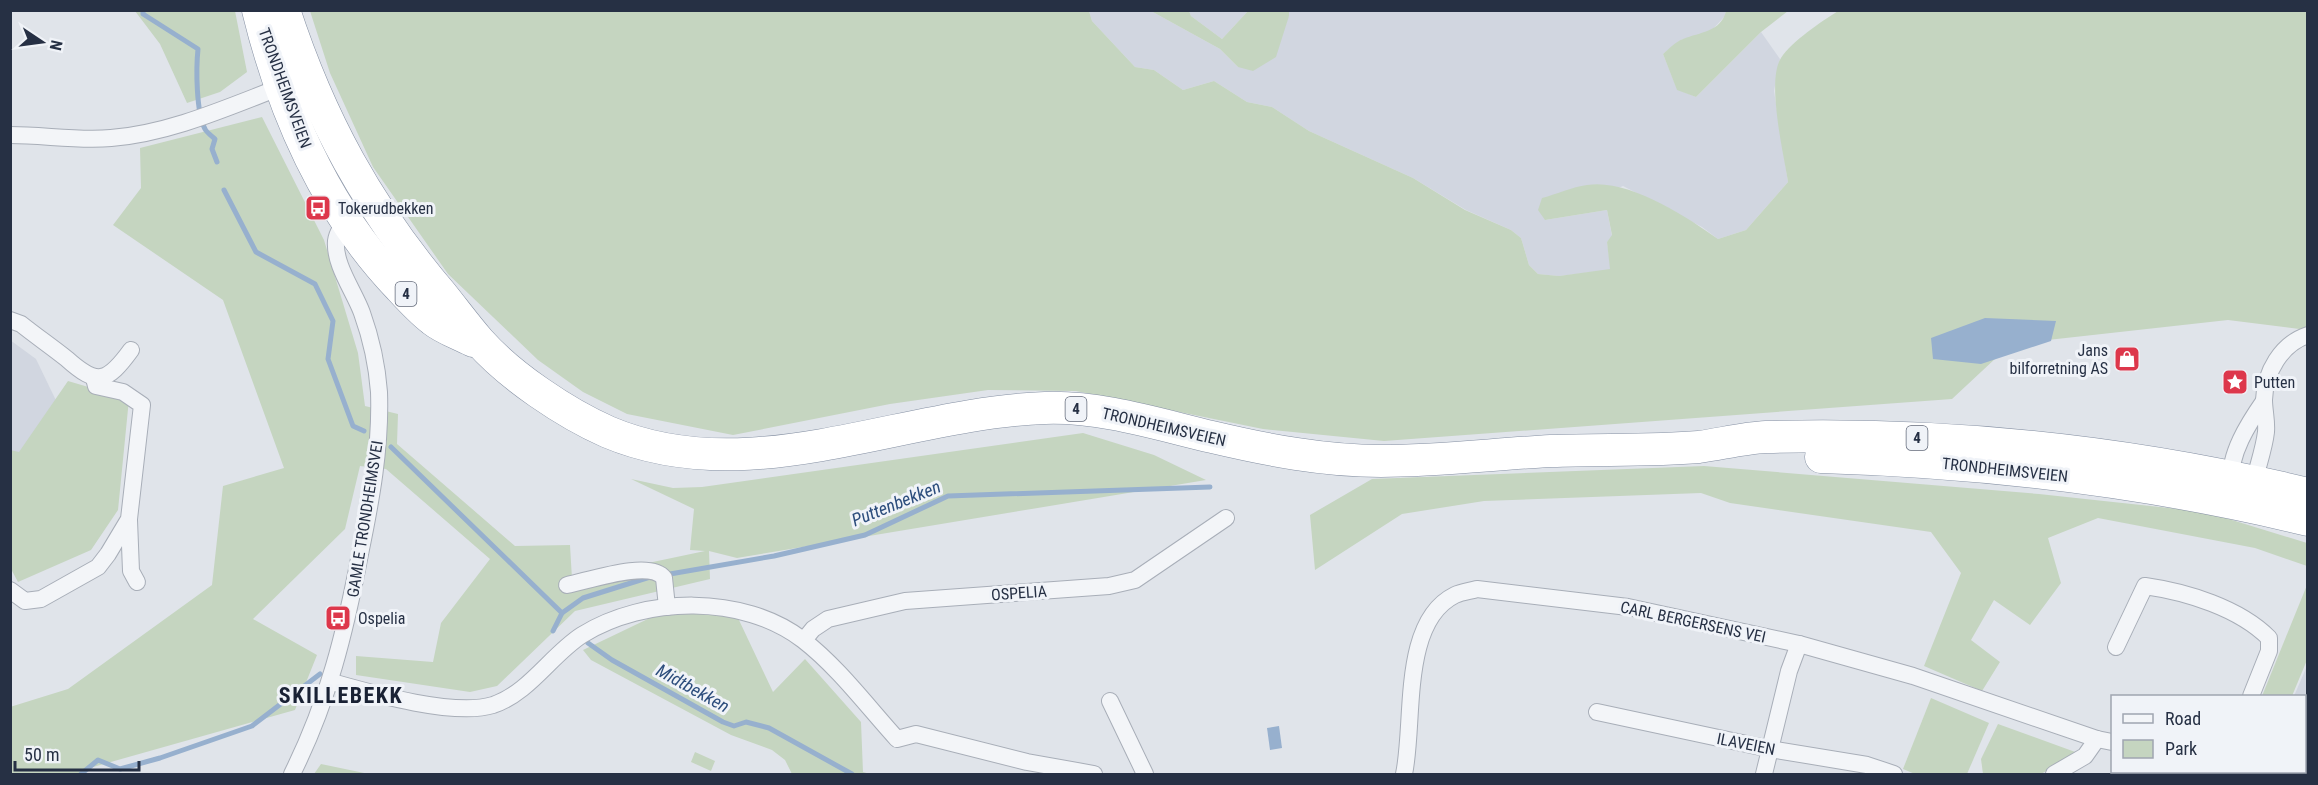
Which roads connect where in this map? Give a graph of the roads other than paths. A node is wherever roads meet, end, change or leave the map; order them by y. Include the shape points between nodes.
1 (258, 10) edge
2 (284, 10) edge
3 (294, 82) junction
4 (10, 135) edge
5 (373, 204) junction
6 (346, 222) junction
7 (10, 320) edge
8 (2307, 335) edge
9 (482, 345) junction
10 (131, 350) dead end
11 (94, 378) junction
12 (2264, 401) junction
13 (2239, 487) junction
14 (2307, 494) edge
15 (1226, 518) dead end
16 (129, 519) junction
17 (2307, 520) edge
18 (137, 582) dead end
19 (567, 585) dead end
20 (10, 590) edge
21 (667, 607) junction
22 (804, 640) junction
23 (1799, 644) junction
24 (2116, 646) dead end
25 (332, 682) junction
26 (2251, 695) edge
27 (1110, 700) dead end
28 (1597, 712) dead end
29 (2105, 740) edge
30 (1770, 749) junction
31 (292, 774) edge
32 (1094, 774) edge
33 (1145, 774) edge
34 (1404, 774) edge
35 (1764, 774) edge
36 (1894, 774) edge
37 (2054, 774) edge

1 - 3 highway, TRONDHEIMSVEIEN / 4
2 - 3 highway, TRONDHEIMSVEIEN / 4
3 - 4 street via 154,131 85,139
3 - 5 highway, TRONDHEIMSVEIEN / 4
3 - 6 highway, TRONDHEIMSVEIEN / 4 via 308,152
5 - 6 street
5 - 9 highway, TRONDHEIMSVEIEN / 4 via 407,253
6 - 9 highway, TRONDHEIMSVEIEN / 4 via 386,274 433,320
6 - 25 street, GAMLE TRONDHEIMSVEI via 338,235 337,255 362,313 374,354 379,425 365,531
7 - 11 street via 21,324 80,373
8 - 12 street via 2293,341 2272,367
9 - 13 highway, TRONDHEIMSVEIEN / 4 via 546,396 591,424 642,444 693,455 762,453 978,415 1045,408 1087,410 1269,449 1359,460 1699,447 1756,455 1882,459 2097,479
10 - 11 street via 112,372
11 - 16 street via 96,386 123,392 142,405
12 - 13 street via 2266,429
12 - 13 street via 2248,424 2235,457
13 - 14 highway, TRONDHEIMSVEIEN / 4
13 - 17 highway, TRONDHEIMSVEIEN / 4
15 - 22 street, OSPELIA via 1135,580 1098,587 905,601 828,619
16 - 18 street via 131,571
16 - 20 street via 98,567 90,572 41,599 25,601
19 - 21 street via 652,570 664,578
21 - 22 street via 704,606 742,612
21 - 25 street via 614,620 583,634 516,692 482,707 440,705
22 - 32 street via 897,739 916,734
23 - 29 street, CARL BERGERSENS VEI via 1913,676
23 - 30 street
23 - 34 street, CARL BERGERSENS VEI via 1628,607 1495,589 1477,589 1454,596 1437,609 1422,629 1415,653
24 - 26 street via 2145,586 2176,591 2242,618 2269,638 2269,651
25 - 31 street, GAMLE TRONDHEIMSVEI
27 - 33 street
28 - 30 street, ILAVEIEN
29 - 37 street
30 - 35 street
30 - 36 street, ILAVEIEN via 1867,765

